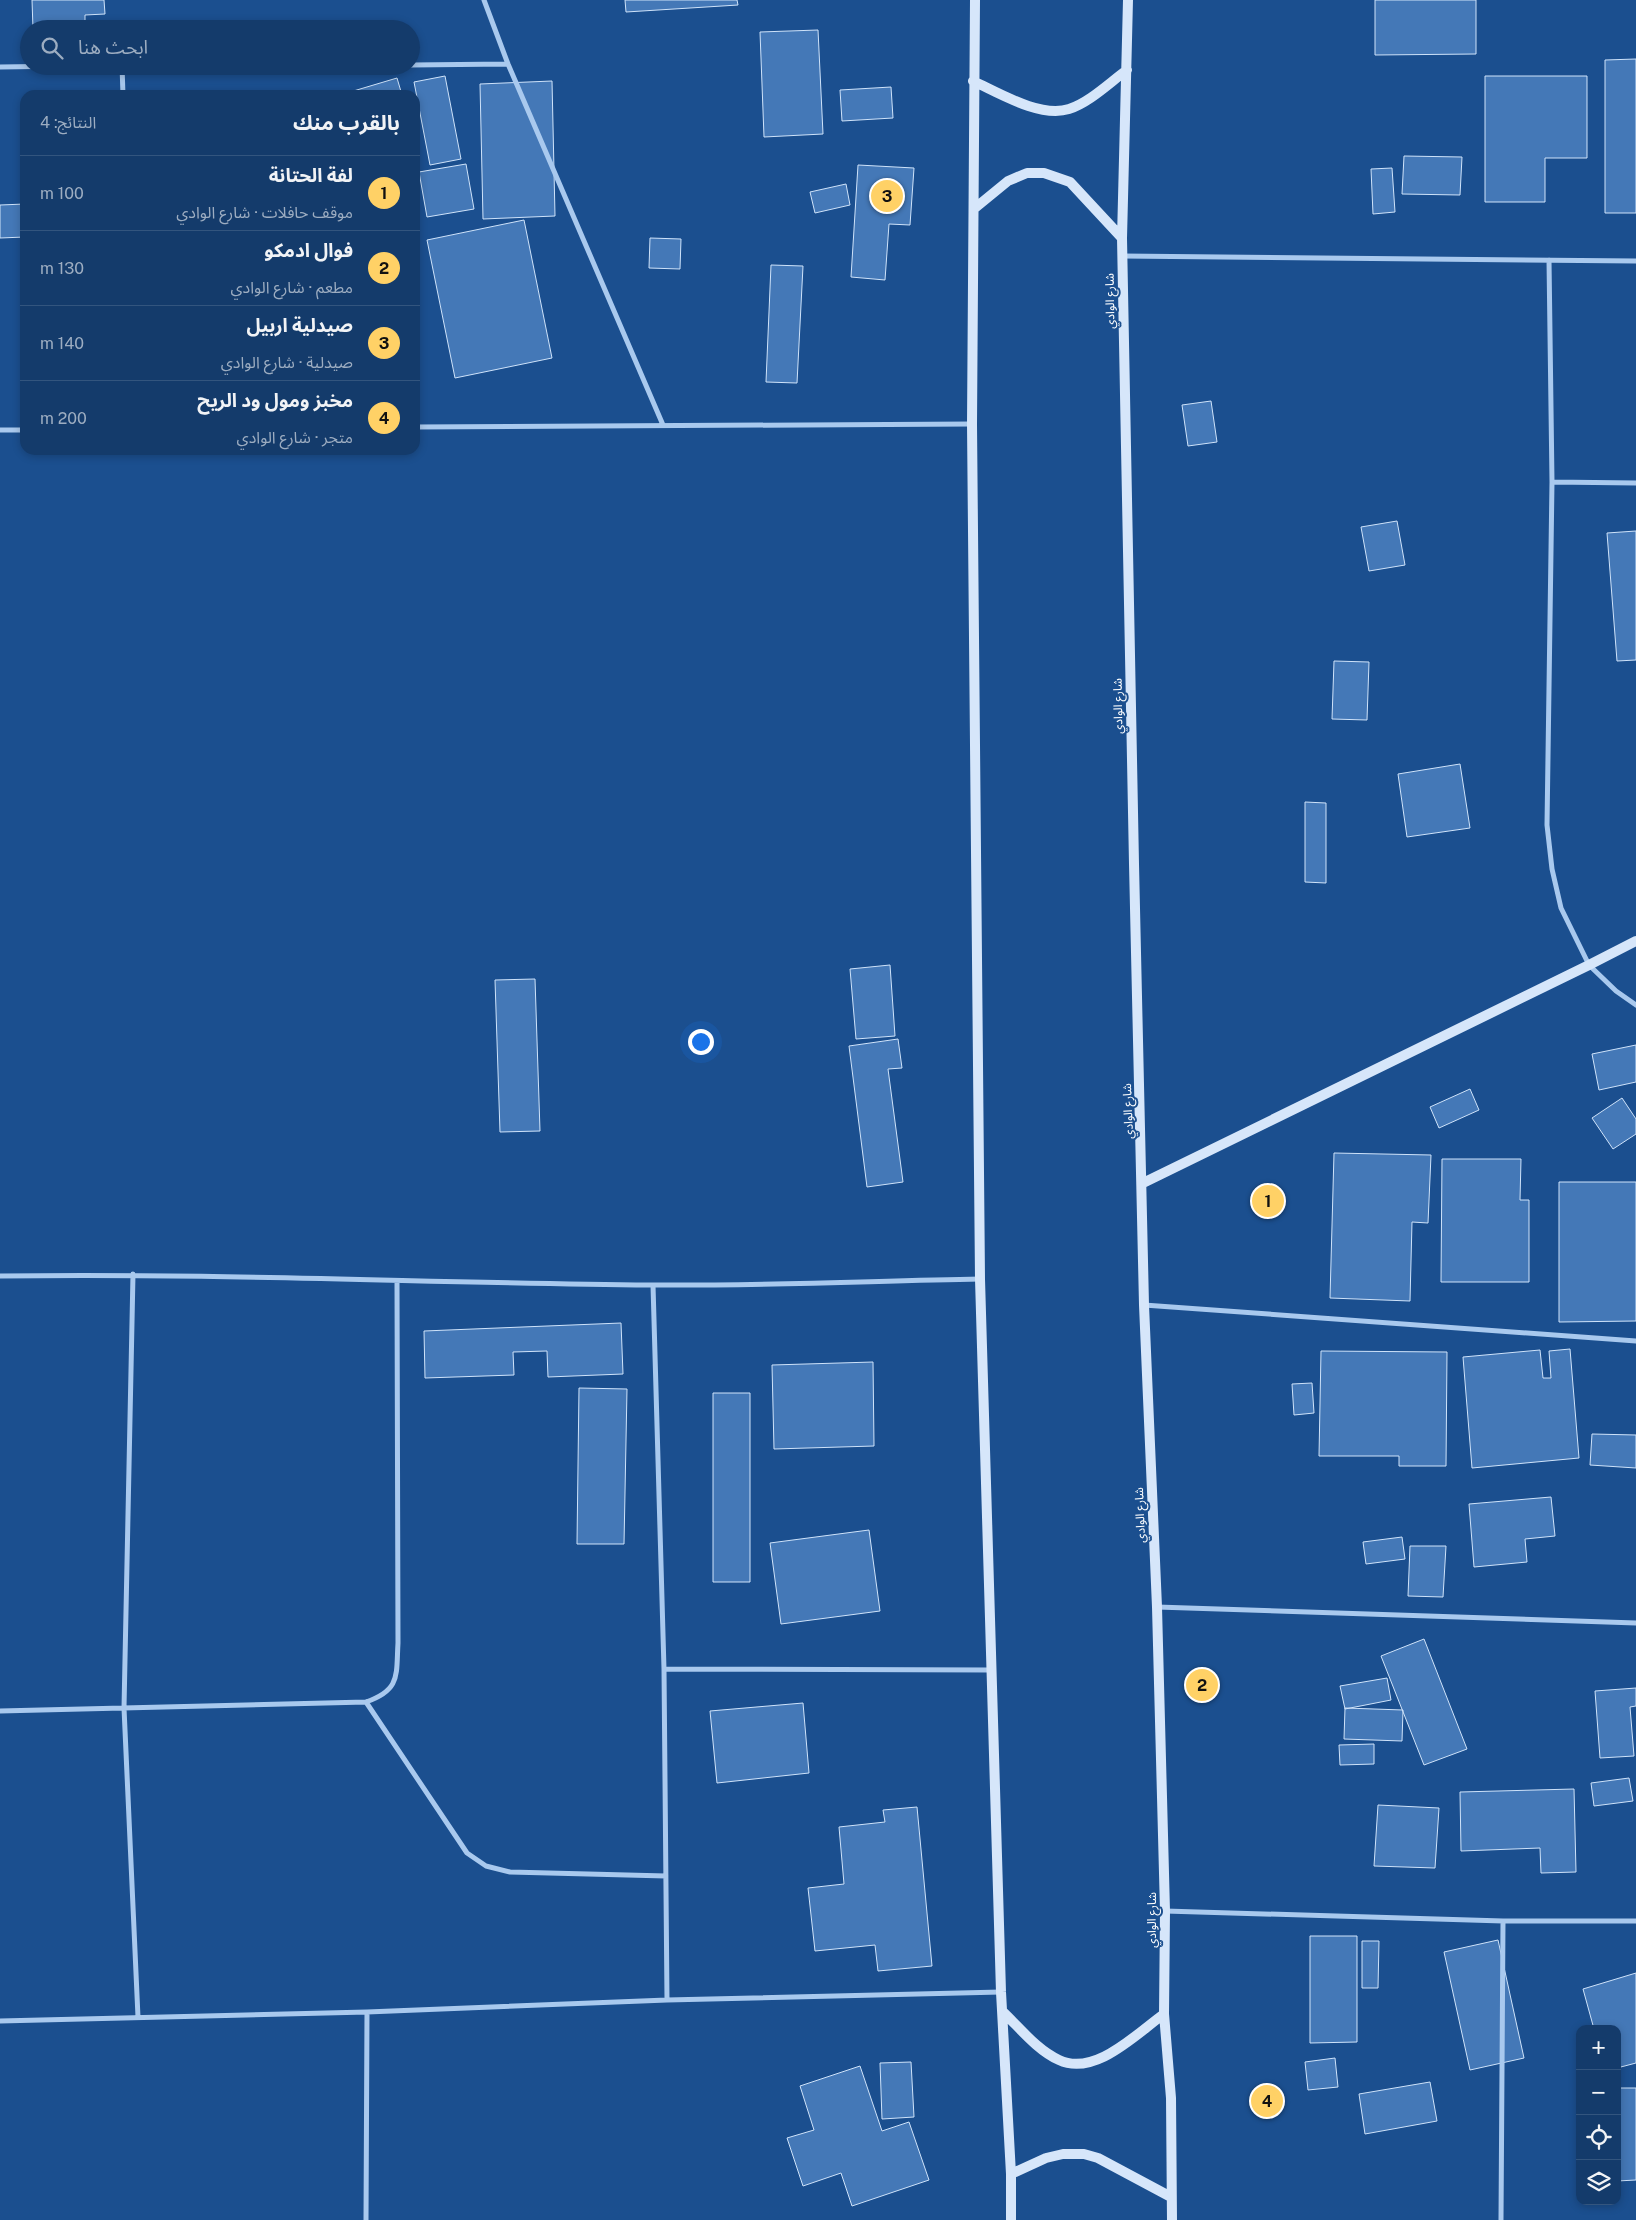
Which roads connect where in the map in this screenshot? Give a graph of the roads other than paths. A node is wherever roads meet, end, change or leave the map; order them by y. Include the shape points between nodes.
1 (484, 0) edge
2 (975, 0) edge
3 (1128, 0) edge
4 (508, 64) junction
5 (420, 65) edge
6 (0, 67) edge
7 (20, 67) edge
8 (1127, 70) junction
9 (122, 75) edge
10 (973, 81) junction
11 (123, 90) edge
12 (975, 208) junction
13 (1122, 238) junction
14 (1122, 256) junction
15 (1548, 260) junction
16 (1636, 261) edge
17 (972, 424) junction
18 (663, 425) junction
19 (420, 427) edge
20 (0, 430) edge
21 (20, 430) edge
22 (1552, 482) junction
23 (1636, 483) edge
24 (1636, 941) edge
25 (1589, 966) junction
26 (1636, 1005) edge
27 (1143, 1183) junction
28 (133, 1274) junction
29 (0, 1276) edge
30 (980, 1279) junction
31 (397, 1282) junction
32 (653, 1286) junction
33 (1144, 1305) junction
34 (1636, 1341) edge
35 (1156, 1607) junction
36 (1636, 1623) edge
37 (664, 1669) junction
38 (993, 1670) junction
39 (366, 1702) junction
40 (124, 1708) junction
41 (0, 1711) edge
42 (666, 1876) junction
43 (1165, 1912) junction
44 (1503, 1921) junction
45 (1636, 1921) edge
46 (1001, 1992) junction
47 (667, 2000) junction
48 (367, 2012) junction
49 (1003, 2012) junction
50 (1164, 2014) junction
51 (138, 2017) junction
52 (0, 2022) edge
53 (1011, 2174) junction
54 (1171, 2197) junction
55 (366, 2220) edge
56 (1011, 2220) edge
57 (1172, 2220) edge
58 (1501, 2220) edge

1 - 4 street
2 - 10 main road
3 - 8 main road, شارع الوادي
4 - 5 street
4 - 18 street
6 - 7 street
8 - 10 main road via 1068,110 1044,110 1020,103
8 - 13 main road, شارع الوادي
9 - 11 street
10 - 12 main road
12 - 13 main road via 1008,181 1027,173 1044,173 1070,182
12 - 17 main road
13 - 14 main road, شارع الوادي
14 - 15 street
14 - 27 main road, شارع الوادي
15 - 16 street
15 - 22 street
17 - 18 street
17 - 30 main road
18 - 19 street
20 - 21 street
22 - 23 street
22 - 25 street via 1548,825 1552,869 1561,908
24 - 25 main road
25 - 26 street
25 - 27 main road
27 - 33 main road, شارع الوادي
28 - 29 street
28 - 31 street
28 - 40 street
30 - 32 street
30 - 38 main road
31 - 32 street
31 - 39 street via 398,1643 395,1683 380,1698
32 - 37 street
33 - 34 street
33 - 35 main road, شارع الوادي
35 - 36 street
35 - 43 main road, شارع الوادي
37 - 38 street
37 - 42 street
38 - 46 main road
39 - 40 street
39 - 42 street via 467,1853 486,1866 510,1872
40 - 41 street
40 - 51 street
42 - 47 street
43 - 44 street
43 - 50 main road, شارع الوادي
44 - 45 street
44 - 58 street
46 - 47 street
46 - 49 main road
47 - 48 street
48 - 51 street
48 - 55 street
49 - 50 main road via 1039,2047 1059,2060 1079,2065 1099,2060
49 - 53 main road
50 - 54 main road, شارع الوادي via 1171,2098
51 - 52 street
53 - 54 main road via 1046,2158 1084,2154
53 - 56 main road
54 - 57 main road, شارع الوادي

